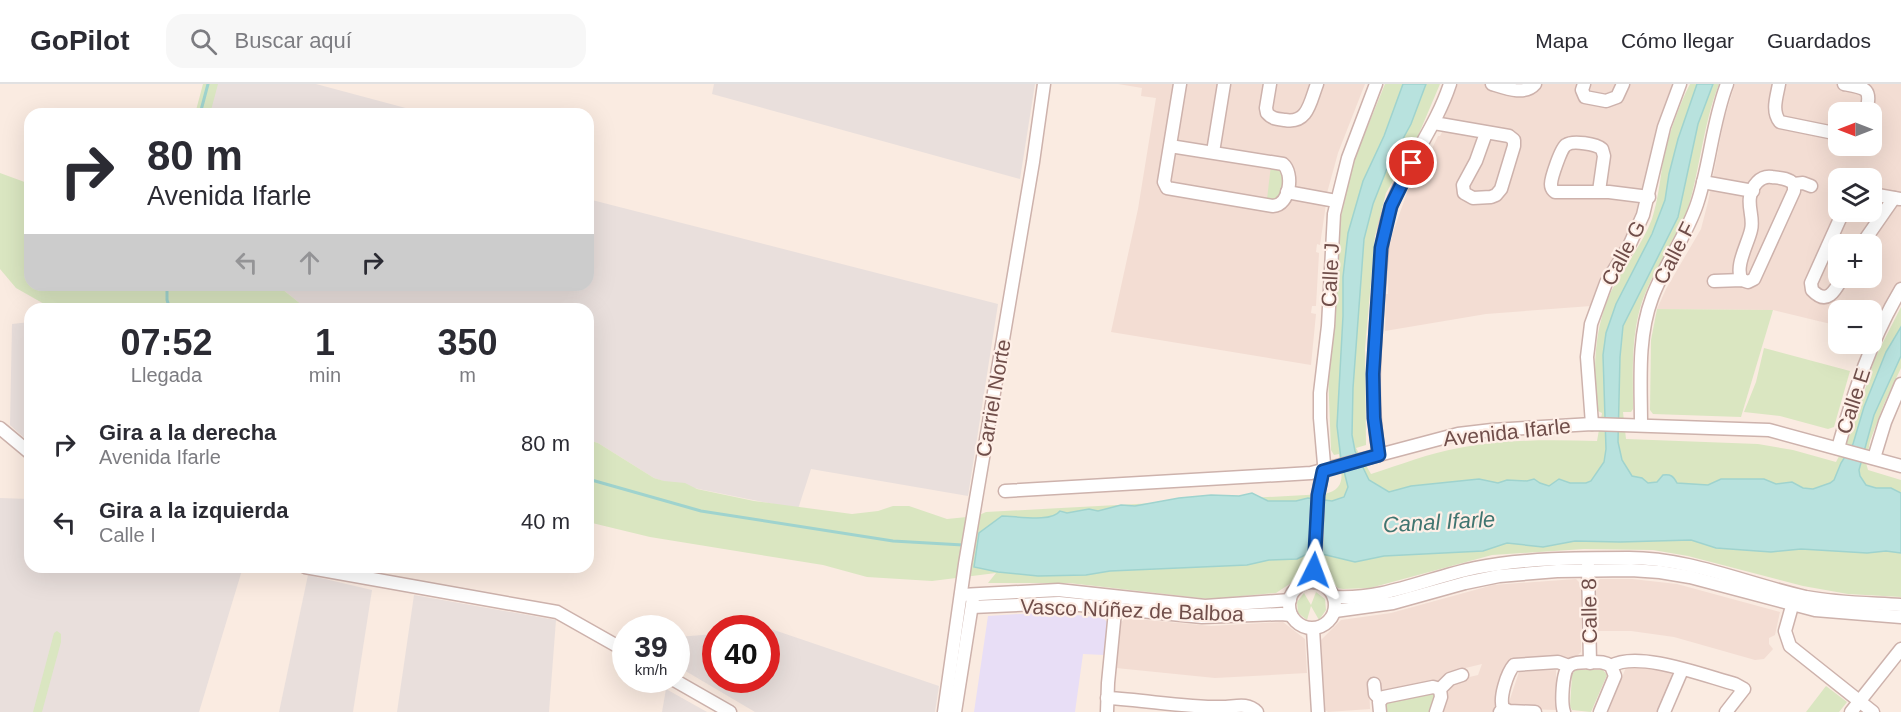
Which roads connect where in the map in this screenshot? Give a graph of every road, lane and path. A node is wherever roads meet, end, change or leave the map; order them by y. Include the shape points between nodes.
1 (1044, 84) edge
2 (1180, 84) edge
3 (1224, 84) edge
4 (1270, 84) edge
5 (1317, 84) edge
6 (1376, 84) edge
7 (1450, 84) edge
8 (1535, 84) edge
9 (1584, 84) edge
10 (1623, 84) edge
11 (1680, 84) edge
12 (1727, 84) edge
13 (1779, 84) edge
14 (1844, 84) edge
15 (1500, 85) edge
16 (1868, 102) edge
17 (1434, 123) junction
18 (1828, 132) edge
19 (1486, 133) junction
20 (1170, 146) junction
21 (1213, 152) junction
22 (1703, 182) junction
23 (1794, 184) junction
24 (1811, 186) dead end
25 (1753, 190) junction
26 (1599, 191) junction
27 (1287, 192) junction
28 (1882, 196) edge
29 (1648, 197) junction
30 (1898, 199) edge
31 (1336, 201) junction
32 (1870, 234) edge
33 (1828, 246) edge
34 (1742, 280) junction
35 (1714, 281) dead end
36 (1836, 288) edge
37 (1901, 290) edge
38 (1901, 384) edge
39 (1595, 424) junction
40 (1635, 425) junction
41 (0, 428) edge
42 (24, 448) edge
43 (1840, 449) junction
44 (1373, 457) junction
45 (1872, 458) junction
46 (1901, 466) edge
47 (1323, 471) junction
48 (1005, 490) dead end
49 (1588, 565) junction
50 (338, 573) edge
51 (1314, 582) junction
52 (1334, 597) junction
53 (969, 599) junction
54 (1290, 600) junction
55 (1794, 600) junction
56 (1116, 602) junction
57 (1901, 605) edge
58 (1335, 611) junction
59 (1291, 615) junction
60 (1901, 617) edge
61 (1313, 629) junction
62 (612, 643) edge
63 (1901, 649) edge
64 (1590, 663) junction
65 (1569, 666) junction
66 (1611, 666) junction
67 (1682, 670) junction
68 (1462, 675) dead end
69 (1374, 684) dead end
70 (690, 689) edge
71 (1440, 689) junction
72 (1107, 698) junction
73 (1859, 701) junction
74 (1380, 706) edge
75 (1167, 708) edge
76 (1501, 710) edge
77 (730, 712) edge
78 (944, 712) edge
79 (955, 712) edge
80 (1107, 712) edge
81 (1257, 712) edge
82 (1318, 712) edge
83 (1436, 712) edge
84 (1535, 712) edge
85 (1562, 712) edge
86 (1600, 712) edge
87 (1664, 712) edge
88 (1726, 712) edge
89 (1851, 712) edge
90 (1873, 712) edge

1 - 53 street, Carriel Norte via 965,564
2 - 20 street
3 - 21 street
4 - 5 street via 1267,114 1292,122 1304,116
6 - 31 street, Calle J via 1354,139
7 - 17 street
8 - 15 street via 1524,91
9 - 10 street via 1585,97 1606,101 1617,97
11 - 29 street, Calle G via 1664,127
12 - 22 street, Calle F
13 - 18 street via 1774,111 1779,122
14 - 16 street via 1868,92
17 - 19 street
17 - 44 street via 1397,190 1383,235 1373,374
19 - 19 street via 1511,137 1514,146 1499,192 1491,197 1469,198 1463,185
20 - 21 street
20 - 27 street via 1164,182 1169,189 1273,206 1283,203
21 - 27 street via 1283,164 1289,171
22 - 25 street
22 - 40 street, Calle F via 1691,221 1662,273 1647,312
23 - 24 street
23 - 25 street via 1788,179 1766,176 1760,178
23 - 34 street via 1756,277
25 - 34 street via 1752,227 1739,271
26 - 26 street via 1602,149 1566,144 1551,182 1553,190
26 - 29 street
27 - 31 street
28 - 30 street
29 - 39 street, Calle G via 1635,234 1606,283 1592,324 1587,357
30 - 32 street
31 - 47 street, Calle J via 1320,393
33 - 36 street via 1812,290 1820,296 1830,296
34 - 35 street
37 - 43 street, Calle E via 1865,361
38 - 45 street
39 - 40 street, Avenida Ifarle
39 - 44 street, Avenida Ifarle via 1475,431
40 - 43 street, Avenida Ifarle via 1769,430
41 - 42 street
43 - 45 street, Avenida Ifarle
44 - 47 street, Avenida Ifarle
45 - 46 street, Avenida Ifarle
47 - 48 street, Avenida Ifarle
47 - 51 street, Calle J via 1318,495
49 - 52 street via 1485,566 1393,591
49 - 55 street via 1675,574
49 - 58 street via 1487,578 1393,603
49 - 64 street, Calle 8
50 - 62 street via 557,612
51 - 52 street via 1324,585
51 - 54 street via 1298,587
52 - 58 street
53 - 56 street, Vasco Núñez de Balboa via 1052,590
53 - 78 street, Carriel Norte
53 - 79 street, Carriel Norte
54 - 56 street, Vasco Núñez de Balboa via 1205,606
54 - 59 street
55 - 57 street
55 - 60 street via 1827,612
55 - 73 street via 1785,631 1790,646
56 - 59 street, Vasco Núñez de Balboa via 1202,617
56 - 72 street
58 - 61 street via 1327,624
59 - 61 street via 1300,625
61 - 82 street
63 - 73 street
64 - 65 street, Calle 8
64 - 66 street, Calle 8
65 - 76 street via 1558,662 1514,665
65 - 85 street, Calle 8 via 1564,677
66 - 67 street via 1639,660
66 - 86 street, Calle 8 via 1614,679
67 - 87 street
67 - 88 street via 1744,689
68 - 71 street via 1450,679
69 - 74 street
70 - 77 street
71 - 74 street via 1384,697
71 - 83 street
72 - 75 street via 1152,701
72 - 80 street
73 - 89 street
73 - 90 street
75 - 81 street via 1244,705
76 - 84 street

